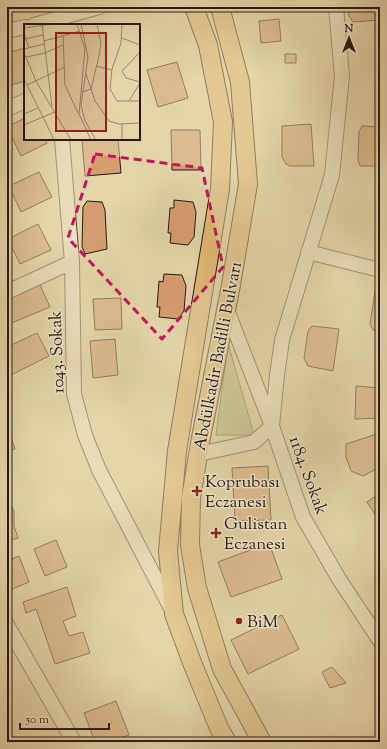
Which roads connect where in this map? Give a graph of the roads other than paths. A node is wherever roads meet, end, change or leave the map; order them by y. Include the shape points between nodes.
1 (99, 7) edge
2 (194, 7) edge
3 (220, 7) edge
4 (336, 7) edge
5 (55, 23) edge
6 (44, 24) edge
7 (24, 27) edge
8 (7, 31) edge
9 (24, 101) edge
10 (7, 109) edge
11 (62, 140) edge
12 (308, 252) junction
13 (72, 262) junction
14 (380, 270) edge
15 (7, 292) edge
16 (227, 310) junction
17 (272, 426) junction
18 (199, 454) junction
19 (174, 614) junction
20 (7, 625) edge
21 (380, 641) edge
22 (74, 742) edge
23 (227, 742) edge
24 (262, 742) edge

1 - 5 street
2 - 19 main road, Abdülkadir Badilli Bulvarı via 208,45 223,122 220,189 192,352 171,506 168,551
3 - 16 main road, Abdülkadir Badilli Bulvarı via 240,82 248,184
4 - 12 street via 342,76 332,175
5 - 6 street
7 - 8 street
9 - 10 street
11 - 13 street, 1043. Sokak
12 - 14 street
12 - 17 street via 282,340
13 - 15 street
13 - 19 street, 1043. Sokak via 74,394 85,435 99,470
16 - 17 street, 1184. Sokak
16 - 18 main road, Abdülkadir Badilli Bulvarı
17 - 18 street via 254,442
17 - 21 street, 1184. Sokak via 303,517 339,579
18 - 24 main road, Abdülkadir Badilli Bulvarı via 192,498 190,545 197,588 222,669
19 - 23 main road, Abdülkadir Badilli Bulvarı via 219,728
20 - 22 street

